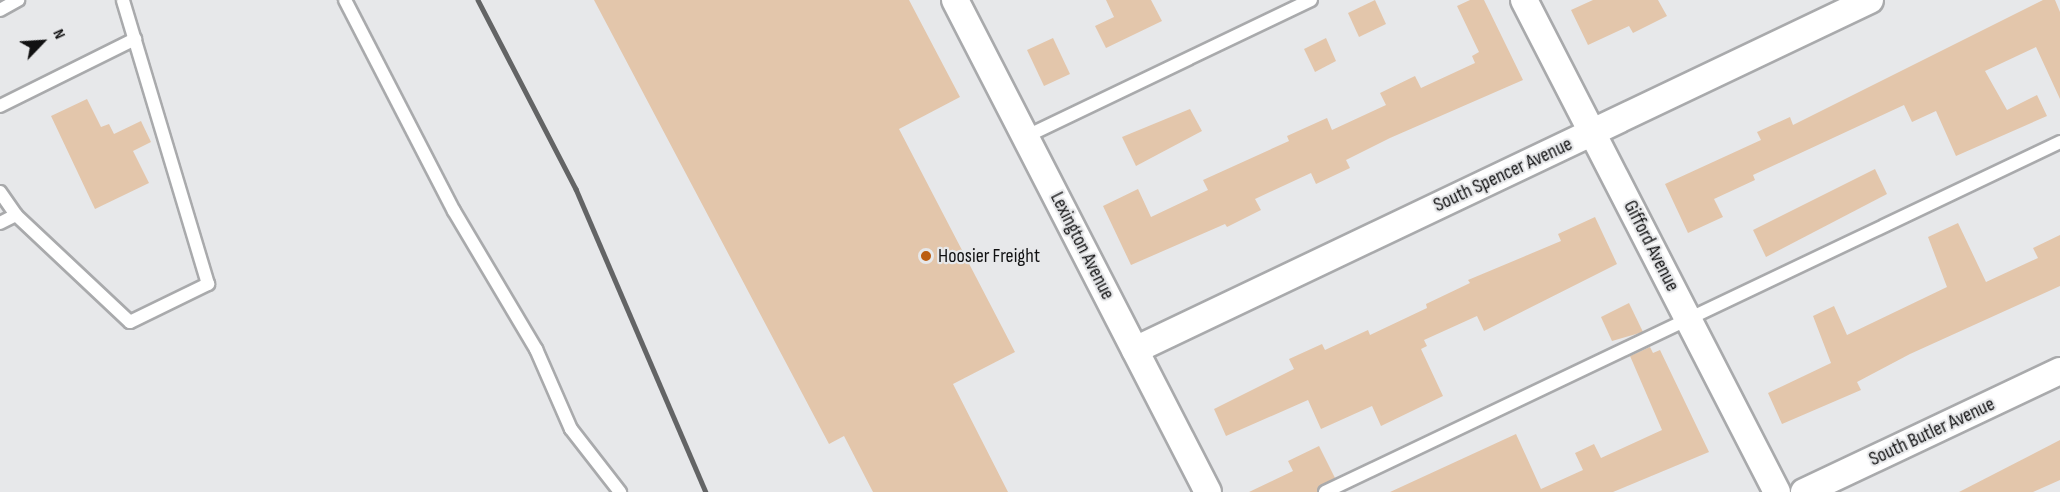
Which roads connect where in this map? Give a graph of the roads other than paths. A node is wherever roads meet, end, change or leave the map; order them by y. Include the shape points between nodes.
1 (18, 0) edge
2 (123, 0) edge
3 (345, 0) edge
4 (955, 0) edge
5 (1311, 0) edge
6 (1524, 0) edge
7 (1870, 0) edge
8 (0, 10) edge
9 (135, 39) junction
10 (0, 106) edge
11 (1592, 132) junction
12 (1026, 137) junction
13 (2060, 142) edge
14 (0, 192) edge
15 (16, 215) junction
16 (0, 224) edge
17 (1689, 320) junction
18 (1135, 350) junction
19 (2060, 371) edge
20 (620, 492) edge
21 (1208, 492) edge
22 (1325, 492) edge
23 (1777, 492) edge
24 (1804, 492) edge

1 - 8 lane
2 - 9 lane
3 - 20 lane via 454,211 536,349 572,429
4 - 12 street, Lexington Avenue
5 - 12 lane
6 - 11 street, Gifford Avenue
7 - 11 street, South Spencer Avenue
9 - 10 lane
9 - 15 lane via 208,284 130,322
11 - 17 street, Gifford Avenue
11 - 18 street, South Spencer Avenue
12 - 18 street, Lexington Avenue
13 - 17 lane
14 - 15 lane
15 - 16 lane
17 - 22 lane
17 - 23 street, Gifford Avenue
18 - 21 street, Lexington Avenue
19 - 24 street, South Butler Avenue

